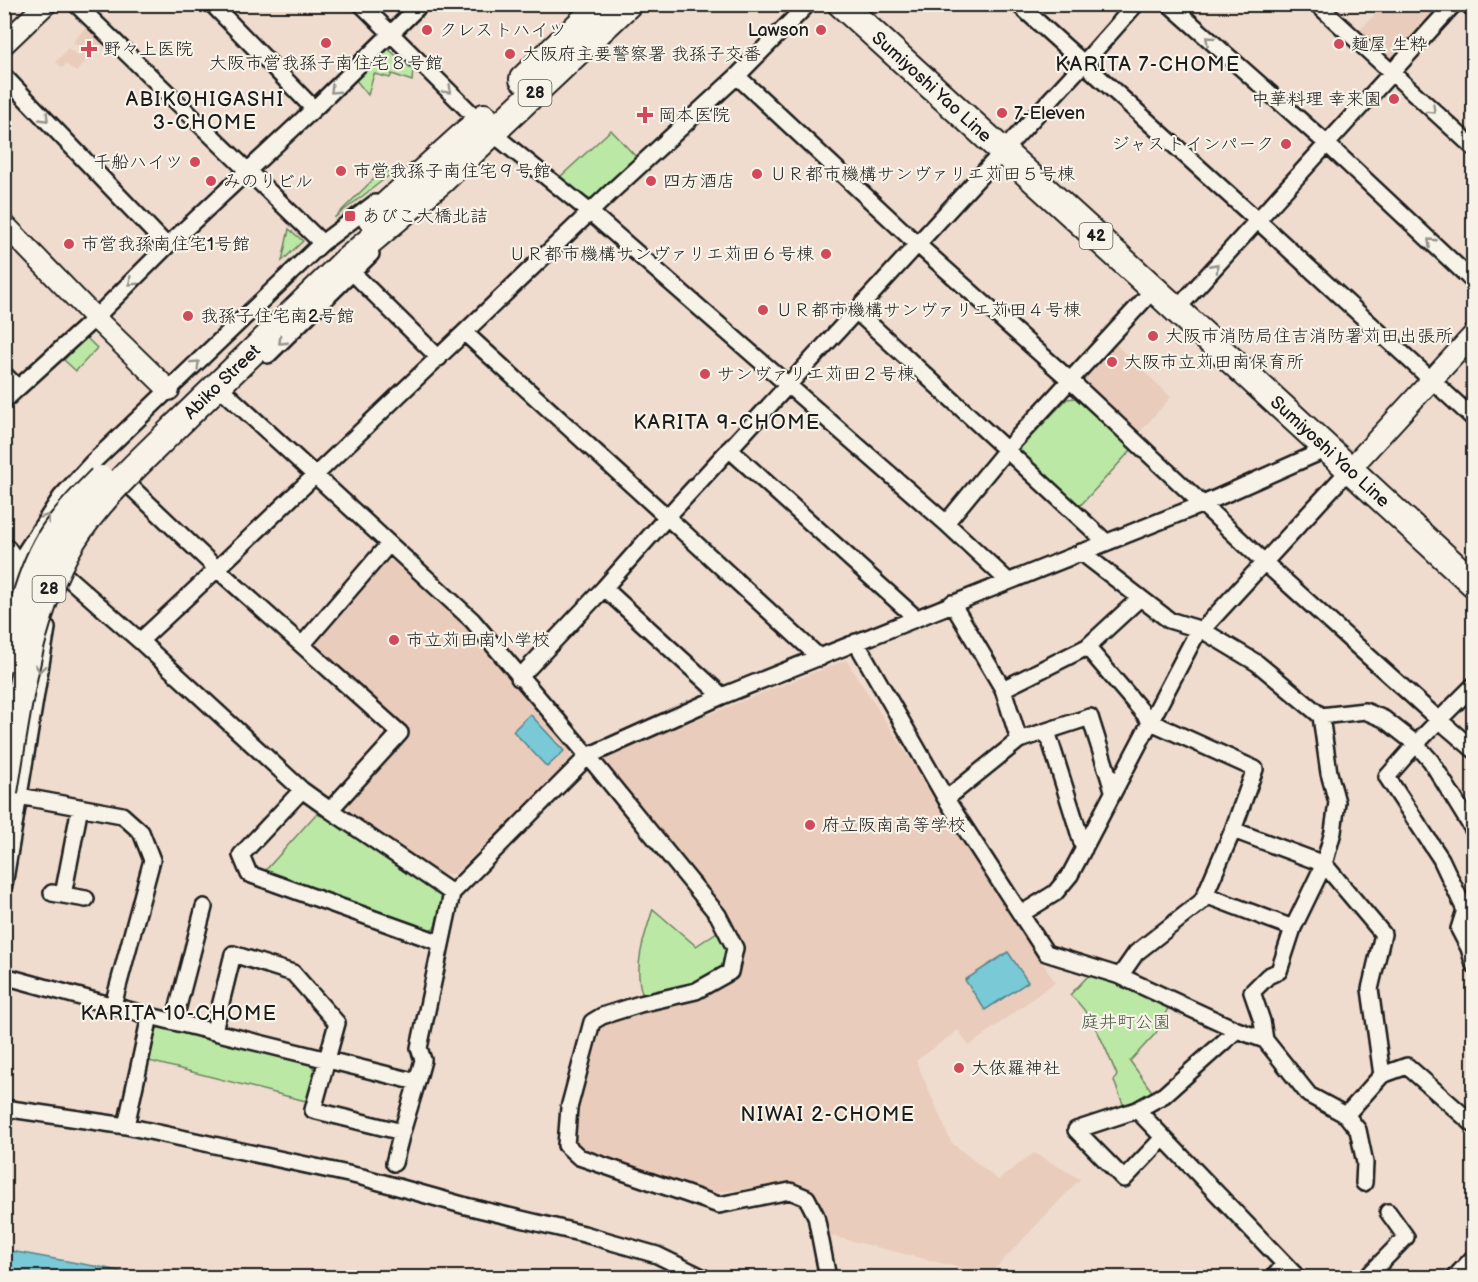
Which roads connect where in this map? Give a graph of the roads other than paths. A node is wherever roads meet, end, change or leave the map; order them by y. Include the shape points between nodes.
1 (46, 4) edge
2 (76, 4) edge
3 (212, 4) edge
4 (361, 4) edge
5 (421, 4) edge
6 (600, 4) edge
7 (628, 4) edge
8 (808, 4) edge
9 (841, 4) edge
10 (1018, 4) edge
11 (1136, 4) edge
12 (1169, 4) edge
13 (1317, 4) edge
14 (1454, 4) edge
15 (1468, 4) edge
16 (1473, 10) edge
17 (391, 34) junction
18 (4, 44) edge
19 (1083, 64) junction
20 (1391, 73) junction
21 (4, 76) edge
22 (737, 76) junction
23 (314, 109) junction
24 (486, 127) junction
25 (1326, 143) junction
26 (1473, 148) edge
27 (1003, 151) junction
28 (440, 169) junction
29 (247, 171) junction
30 (591, 213) junction
31 (1257, 220) junction
32 (4, 224) edge
33 (322, 243) junction
34 (917, 243) junction
35 (167, 246) junction
36 (353, 273) junction
37 (1473, 282) edge
38 (1154, 289) junction
39 (1176, 310) junction
40 (856, 311) junction
41 (95, 318) junction
42 (465, 333) junction
43 (1473, 334) edge
44 (439, 358) junction
45 (4, 374) edge
46 (1431, 380) junction
47 (1071, 381) junction
48 (788, 386) junction
49 (18, 388) junction
50 (169, 390) junction
51 (227, 394) junction
52 (4, 401) edge
53 (1473, 419) edge
54 (170, 420) junction
55 (729, 449) junction
56 (1327, 449) junction
57 (1006, 450) junction
58 (1349, 470) junction
59 (316, 476) junction
60 (131, 487) junction
61 (61, 497) junction
62 (1203, 504) junction
63 (667, 517) junction
64 (97, 523) junction
65 (946, 523) junction
66 (1106, 542) junction
67 (389, 544) junction
68 (1081, 552) junction
69 (10, 560) edge
70 (1265, 563) junction
71 (217, 569) junction
72 (66, 576) junction
73 (1008, 581) junction
74 (1473, 584) edge
75 (604, 588) junction
76 (1140, 598) junction
77 (952, 603) junction
78 (4, 610) edge
79 (49, 616) junction
80 (916, 618) junction
81 (1201, 630) junction
82 (140, 641) junction
83 (856, 642) junction
84 (303, 645) junction
85 (1087, 647) junction
86 (820, 658) junction
87 (519, 678) junction
88 (1473, 685) edge
89 (1003, 689) junction
90 (4, 692) edge
91 (722, 696) junction
92 (1322, 716) junction
93 (32, 719) junction
94 (1440, 720) junction
95 (1151, 722) junction
96 (4, 727) edge
97 (1047, 731) junction
98 (1019, 740) junction
99 (1416, 744) junction
100 (1473, 750) edge
101 (588, 756) junction
102 (302, 790) junction
103 (1113, 790) junction
104 (12, 794) edge
105 (946, 799) junction
106 (80, 807) junction
107 (330, 810) junction
108 (1233, 830) junction
109 (1473, 831) edge
110 (1084, 849) junction
111 (1324, 864) junction
112 (4, 885) edge
113 (452, 893) junction
114 (1205, 895) junction
115 (86, 899) dead end
116 (1021, 914) junction
117 (198, 915) dead end
118 (1293, 928) junction
119 (441, 944) junction
120 (1473, 965) edge
121 (4, 976) edge
122 (1120, 976) junction
123 (112, 1005) junction
124 (150, 1016) junction
125 (174, 1022) junction
126 (1237, 1030) junction
127 (214, 1031) junction
128 (1265, 1040) junction
129 (328, 1059) junction
130 (1382, 1075) junction
131 (417, 1082) junction
132 (4, 1108) edge
133 (1137, 1110) junction
134 (1346, 1115) junction
135 (1473, 1125) edge
136 (126, 1126) junction
137 (402, 1131) junction
138 (1163, 1138) junction
139 (394, 1163) dead end
140 (1364, 1183) dead end
141 (1388, 1212) dead end
142 (1473, 1257) edge
143 (1284, 1265) junction
144 (704, 1278) edge
145 (828, 1278) edge
146 (1273, 1278) edge
147 (1298, 1278) edge
148 (1366, 1278) edge
149 (1454, 1278) edge

1 - 18 street
2 - 29 street
3 - 23 street
4 - 17 street
5 - 17 street
6 - 24 main road, Abiko Street / 28
7 - 24 main road, Abiko Street / 28
8 - 22 street
9 - 27 main road, Sumiyoshi Yao Line / 42
10 - 19 street
11 - 19 street
25 -> 12 street
13 - 20 street
14 - 20 street
15 - 16 street
17 -> 23 street
17 -> 24 street
19 - 27 street
19 - 31 street
20 - 25 street
20 -> 26 street
21 -> 35 street
22 - 30 street
22 - 34 street
23 - 29 street
24 - 28 main road, Abiko Street / 28
24 - 30 street
25 - 31 street
37 -> 25 street
27 - 34 street
27 - 38 main road, Sumiyoshi Yao Line / 42
28 - 33 street
28 - 36 street
28 - 54 main road, Abiko Street / 28 via 333,253
29 - 33 street
29 - 35 street
30 - 42 street
30 - 48 street
39 -> 31 street
31 - 46 street
32 - 41 street
50 -> 33 street
34 - 40 street
34 - 47 street
35 -> 41 street
36 - 44 street
36 -> 51 street
38 - 39 main road, Sumiyoshi Yao Line / 42
38 - 47 street
39 - 56 main road, Sumiyoshi Yao Line / 42
40 - 48 street
40 - 57 street
41 - 49 street
41 - 50 street
42 - 44 street
42 - 63 street
43 - 46 street
44 - 59 street
45 - 49 street
46 - 53 street
46 - 58 street
47 - 57 street
47 - 62 street
48 - 55 street
48 - 65 street
49 - 52 street
50 - 61 street
51 - 59 street
51 - 60 street
54 - 90 main road, Abiko Street / 28, bridge via 129,448 57,529 26,596
54 - 104 main road, Abiko Street / 28, bridge via 72,541 53,579 34,631 16,723
55 - 63 street
55 - 80 street
56 - 58 main road, Sumiyoshi Yao Line / 42
56 - 62 street
57 - 65 street
57 - 66 street
58 - 70 street
58 - 74 main road, Sumiyoshi Yao Line / 42
59 - 67 street
59 - 71 street
60 - 64 street
60 - 71 street
61 - 64 street via 78,499 89,508
69 -> 61 street
62 - 66 street
62 - 70 street
63 - 75 street
63 - 86 street
64 - 72 street
65 - 73 street
66 - 68 street
67 - 84 street
67 - 87 street via 472,620
68 - 73 street
68 - 76 street
69 - 78 street
69 - 79 street
70 - 81 street
70 - 94 street
71 - 82 street
71 - 84 street
72 - 79 street
72 - 82 street
73 - 77 street
75 - 87 street
75 - 91 street
76 - 81 street via 1169,620
76 - 85 street
77 - 80 street
77 - 89 street
79 -> 93 street
80 - 83 street
81 - 92 street via 1257,663
81 - 95 street
82 - 102 street
83 - 86 street
83 - 105 street
84 - 107 street via 400,733
85 - 89 street
85 - 95 street
86 - 91 street
87 - 101 street
88 - 94 street
89 - 98 street
91 - 101 street
92 - 99 street via 1365,711 1384,718
92 - 111 street via 1337,802 1334,832
93 - 96 street via 20,730
93 - 104 street
94 - 99 street
94 - 100 street
95 - 103 street
95 - 108 street via 1254,768
97 - 98 street
97 - 103 street via 1090,717
97 - 110 street
98 - 105 street
99 - 109 street via 1431,761
99 - 120 street via 1386,777 1441,859 1465,910 1459,928
101 - 113 street
101 - 145 street via 718,915 735,948 730,972 696,991 640,1004 592,1022 569,1108 566,1145 579,1157 719,1205 790,1191 807,1198 816,1216
102 - 107 street
102 - 119 street via 241,855 249,874
103 - 110 street
104 - 106 street
104 - 112 street
105 - 116 street
106 - 115 street via 57,894
106 - 123 street via 122,815 141,832 152,860
107 - 113 street
108 - 111 street
108 - 114 street
110 - 116 street via 1055,893
111 - 118 street
111 - 130 street via 1383,934 1370,989
113 - 119 street
114 - 118 street
114 - 122 street via 1136,953
116 - 122 street via 1047,953
117 - 125 street
118 - 128 street via 1279,971 1252,992
119 - 131 street via 419,1047 423,1060
121 - 123 street
122 - 126 street
123 - 124 street
124 - 125 street
124 - 136 street
125 - 127 street
126 - 128 street
126 - 133 street via 1164,1095
127 - 129 street
127 - 129 street via 233,954 293,973 337,1023
128 - 134 street via 1309,1095
129 - 131 street
129 - 137 street via 313,1110
130 - 134 street
130 - 135 street via 1407,1066
131 - 137 street
132 - 136 street
133 - 138 street
133 - 138 street via 1076,1130 1124,1179
134 - 140 street via 1358,1130 1365,1163
136 - 144 street via 362,1177 584,1234 657,1254
137 - 139 street
138 - 143 street
141 - 148 street via 1406,1237
142 - 149 street
143 - 146 street
143 - 147 street

